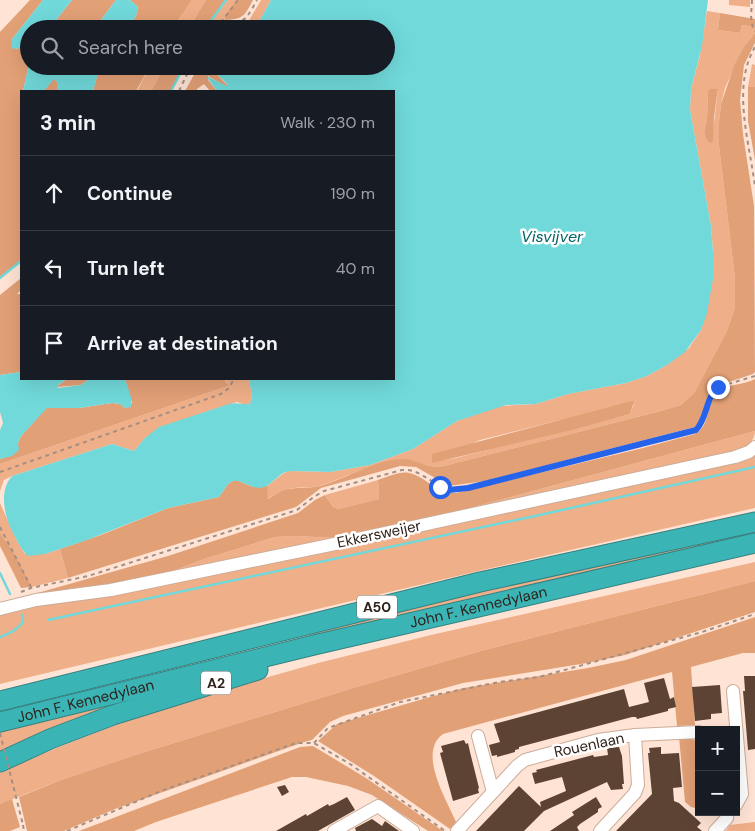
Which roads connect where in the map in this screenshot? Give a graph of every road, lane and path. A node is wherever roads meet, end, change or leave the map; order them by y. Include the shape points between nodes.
1 (238, 0) edge
2 (257, 0) edge
3 (752, 0) edge
4 (224, 20) edge
5 (244, 20) edge
6 (755, 31) edge
7 (755, 47) edge
8 (187, 75) edge
9 (180, 90) edge
10 (755, 187) edge
11 (755, 376) edge
12 (233, 380) edge
13 (755, 447) edge
14 (0, 472) edge
15 (755, 522) edge
16 (0, 527) edge
17 (755, 543) edge
18 (34, 595) junction
19 (0, 609) edge
20 (755, 614) edge
21 (436, 616) junction
22 (733, 691) dead end
23 (0, 701) edge
24 (0, 722) edge
25 (695, 732) edge
26 (0, 733) edge
27 (635, 735) junction
28 (478, 736) dead end
29 (314, 743) junction
30 (0, 762) edge
31 (740, 771) edge
32 (740, 771) edge
33 (493, 792) junction
34 (740, 798) edge
35 (727, 816) edge
36 (24, 831) edge
37 (67, 831) edge
38 (334, 831) edge
39 (413, 831) edge
40 (445, 831) edge
41 (457, 831) edge
42 (600, 831) edge
43 (715, 831) edge

1 - 4 path
2 - 5 path
3 - 6 path via 751,16
7 - 10 path via 745,76 743,100
8 - 9 path
11 - 18 path via 714,390 701,425 696,430 456,490 440,487 415,470 402,470 324,491 297,510
12 - 14 path via 221,394
13 - 18 street, Ekkersweijer via 735,457 111,590
15 - 23 highway, John F. Kennedylaan / A50 via 480,582
16 - 18 path
17 - 21 highway, John F. Kennedylaan / A50
18 - 19 street, Ekkersweijer
20 - 29 path via 539,677 400,702 328,728
21 - 24 highway, John F. Kennedylaan / A50
21 - 30 highway, A2 via 113,715
22 - 31 street
25 - 27 street, Rouenlaan
26 - 36 path, bridge
27 - 33 street, Rouenlaan via 598,740 526,760
27 - 42 street via 638,785 635,793
28 - 33 street
29 - 37 path via 296,743 162,791
29 - 40 path via 350,764
32 - 34 street
33 - 41 street, Rouenlaan
35 - 43 street
38 - 39 street via 378,806

